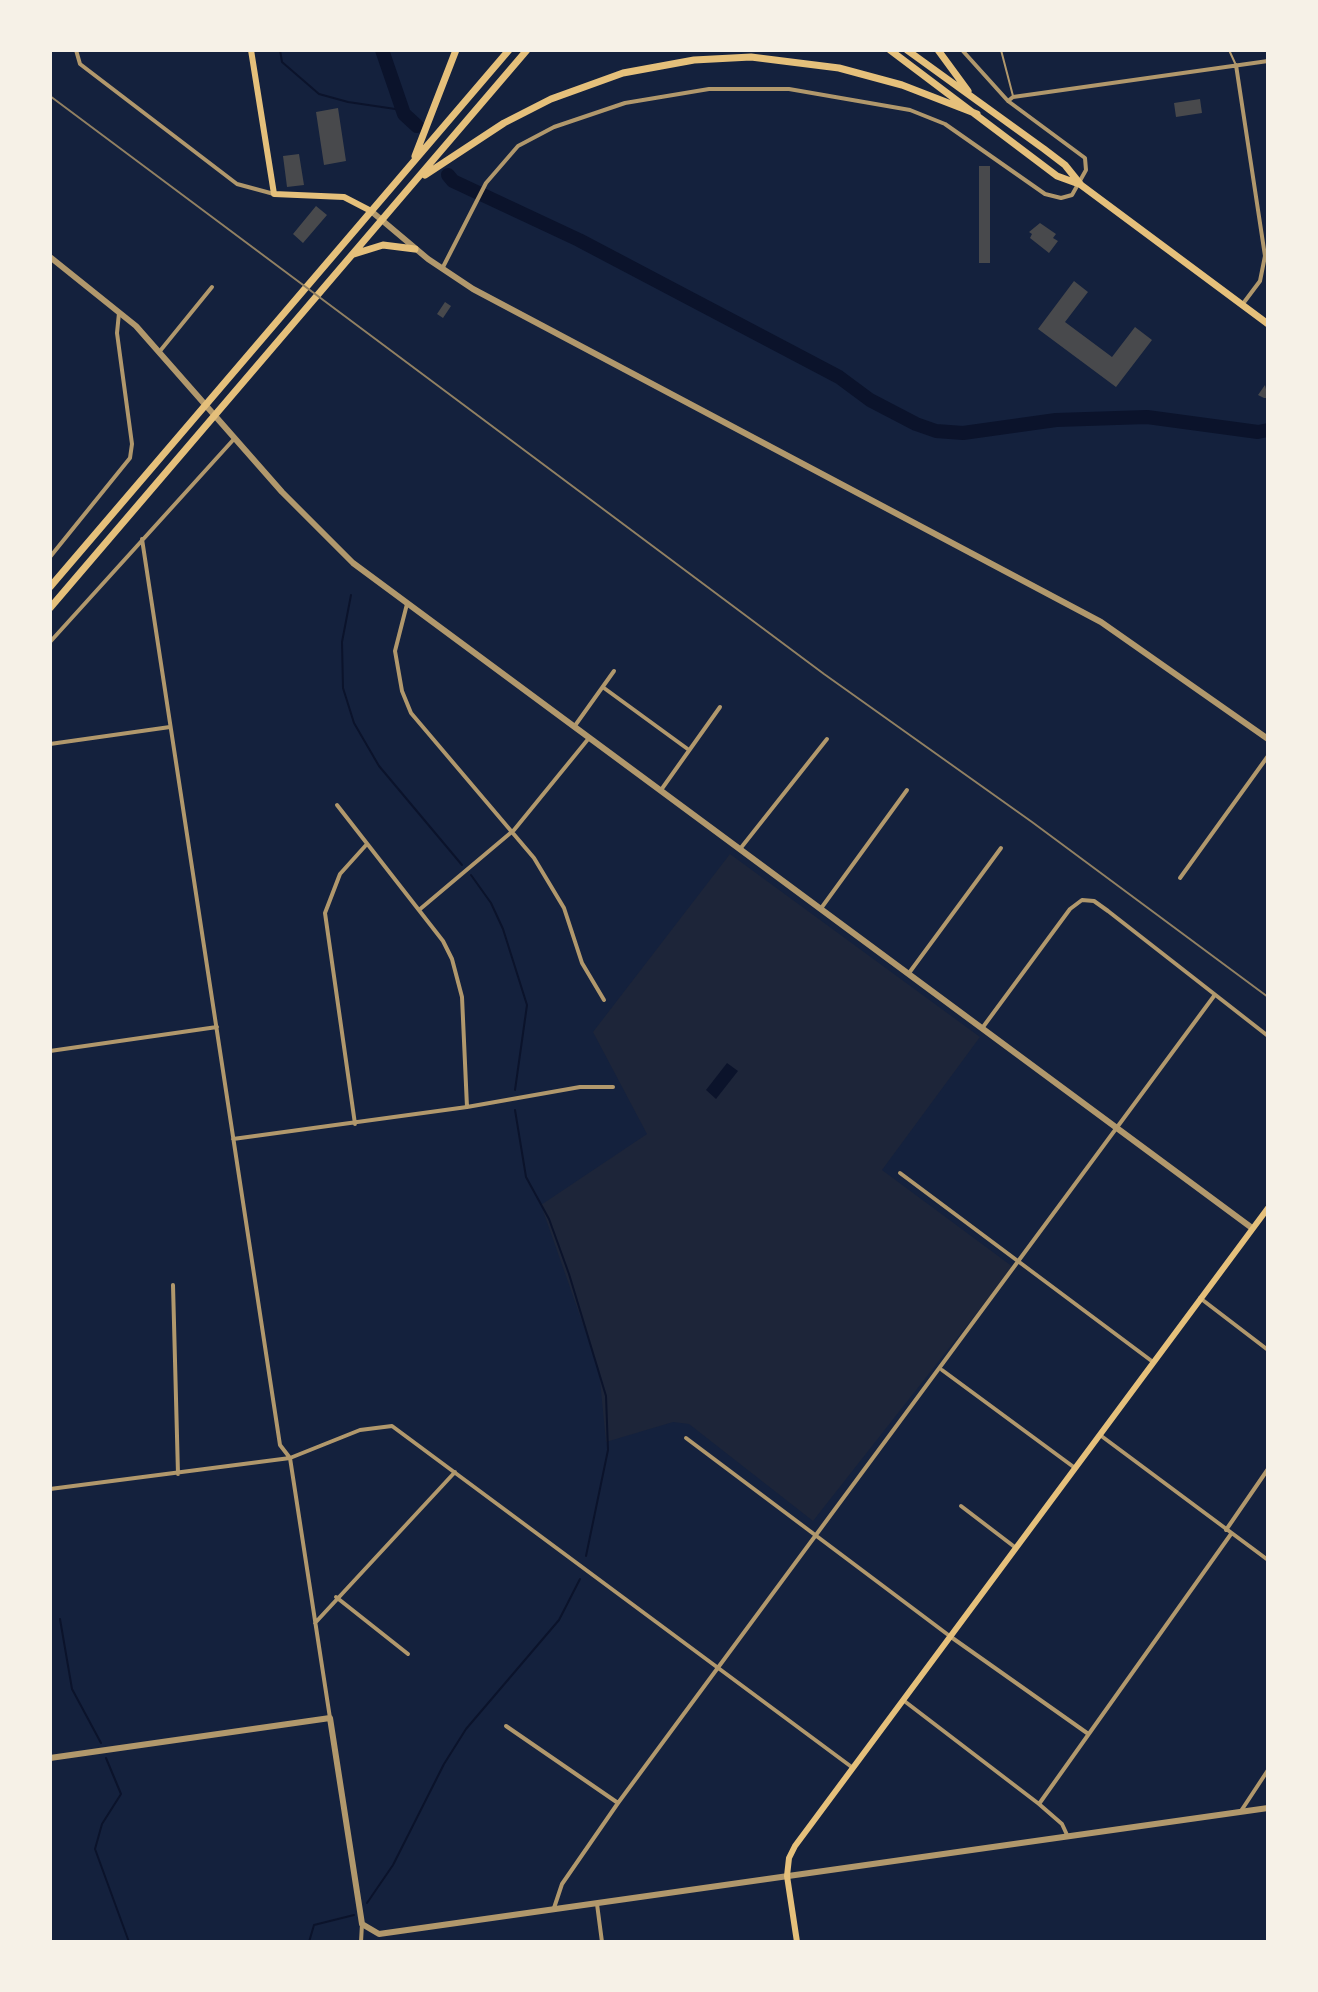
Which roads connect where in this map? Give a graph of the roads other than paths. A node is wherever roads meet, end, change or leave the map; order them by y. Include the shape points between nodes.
1 (76, 50) edge
2 (251, 50) edge
3 (456, 50) edge
4 (509, 50) edge
5 (527, 50) edge
6 (890, 50) edge
7 (907, 50) edge
8 (938, 50) edge
9 (962, 50) edge
10 (1001, 50) edge
11 (1229, 50) edge
12 (1268, 61) edge
13 (1236, 65) junction
14 (974, 99) junction
15 (1011, 99) junction
16 (977, 114) junction
17 (410, 166) junction
18 (417, 181) junction
19 (1081, 185) junction
20 (274, 194) junction
21 (371, 211) junction
22 (381, 220) junction
23 (415, 249) junction
24 (352, 255) junction
25 (50, 257) edge
26 (442, 269) junction
27 (212, 287) dead end
28 (1242, 305) junction
29 (120, 310) junction
30 (1268, 324) edge
31 (160, 351) junction
32 (234, 439) junction
33 (142, 539) junction
34 (50, 557) edge
35 (50, 587) edge
36 (407, 604) junction
37 (50, 608) edge
38 (50, 642) edge
39 (614, 671) dead end
40 (604, 688) junction
41 (720, 707) dead end
42 (170, 727) junction
43 (574, 727) junction
44 (589, 738) junction
45 (827, 739) dead end
46 (1268, 739) edge
47 (50, 744) edge
48 (689, 750) junction
49 (1268, 756) edge
50 (907, 790) dead end
51 (661, 791) junction
52 (337, 805) dead end
53 (514, 830) junction
54 (367, 844) junction
55 (1001, 848) dead end
56 (740, 849) junction
57 (1180, 878) dead end
58 (822, 907) junction
59 (419, 910) junction
60 (909, 973) junction
61 (1214, 996) junction
62 (604, 1000) dead end
63 (217, 1027) junction
64 (982, 1029) junction
65 (1268, 1036) edge
66 (50, 1051) edge
67 (613, 1087) dead end
68 (467, 1107) junction
69 (355, 1124) junction
70 (1118, 1130) junction
71 (233, 1139) junction
72 (900, 1173) dead end
73 (1268, 1208) edge
74 (1252, 1228) junction
75 (1016, 1263) junction
76 (173, 1285) dead end
77 (1200, 1298) junction
78 (1268, 1350) edge
79 (1153, 1362) junction
80 (941, 1370) junction
81 (1100, 1435) junction
82 (686, 1438) dead end
83 (290, 1458) junction
84 (1075, 1468) junction
85 (1268, 1469) edge
86 (455, 1472) junction
87 (178, 1474) junction
88 (50, 1489) edge
89 (961, 1506) dead end
90 (1225, 1530) junction
91 (1231, 1534) junction
92 (816, 1535) junction
93 (1016, 1548) junction
94 (1268, 1560) edge
95 (336, 1597) junction
96 (314, 1624) junction
97 (951, 1637) junction
98 (408, 1654) dead end
99 (717, 1669) junction
100 (903, 1700) junction
101 (330, 1718) junction
102 (506, 1726) dead end
103 (1087, 1733) junction
104 (50, 1758) edge
105 (853, 1768) junction
106 (1268, 1770) edge
107 (618, 1803) junction
108 (1039, 1804) junction
109 (1268, 1808) edge
110 (1241, 1813) junction
111 (1068, 1837) junction
112 (787, 1876) junction
113 (597, 1902) junction
114 (554, 1908) junction
115 (362, 1924) junction
116 (361, 1942) edge
117 (602, 1942) edge
118 (797, 1942) edge

1 - 20 street via 80,64 237,184
2 - 20 main road
3 - 17 main road
4 - 17 main road
5 - 18 main road
6 - 16 main road
7 - 14 main road
8 - 14 main road
9 - 15 street
10 - 15 lane
11 - 13 lane
12 - 13 street
13 - 15 street
13 - 28 street via 1265,256 1260,281
14 - 19 main road via 1065,165
15 - 19 street via 1083,156
16 - 18 main road via 839,68 751,57 694,60 623,73 551,99 504,123
16 - 19 main road via 1057,176
17 - 21 main road
18 - 22 main road
19 - 26 street via 1061,198 1045,194 945,124 910,110 746,87 644,99 554,127 507,154 486,183
19 - 28 main road
20 - 21 main road via 353,200
21 - 22 street
21 - 35 main road
22 - 23 street
22 - 24 main road
23 - 24 main road via 383,245
23 - 26 street
24 - 37 main road
25 - 29 street
26 - 46 street via 1101,622
27 - 31 street
28 - 30 main road
29 - 31 street
29 - 34 street via 117,333 130,458
31 - 32 street
32 - 33 street
32 - 36 street via 332,545
33 - 38 street
33 - 42 street
36 - 43 street
36 - 53 street via 395,651 411,713
39 - 40 street
40 - 43 street
40 - 48 street
41 - 48 street
42 - 47 street
42 - 63 street
43 - 44 street
44 - 51 street
44 - 53 street
45 - 56 street
48 - 51 street
49 - 57 street
50 - 58 street
51 - 56 street
52 - 54 street
53 - 59 street
53 - 62 street via 553,887 582,963
54 - 59 street
54 - 69 street via 340,874 325,913
55 - 60 street
56 - 58 street
58 - 60 street
59 - 68 street via 443,941 459,977
60 - 64 street
61 - 64 street via 1108,911 1082,900
61 - 65 street
61 - 70 street
63 - 66 street
63 - 71 street
64 - 70 street
67 - 68 street via 580,1087
68 - 69 street
69 - 71 street
70 - 74 street
70 - 75 street
71 - 83 street via 280,1445
72 - 75 street
73 - 74 main road
74 - 77 main road
75 - 79 street
75 - 80 street
76 - 87 street
77 - 78 street
77 - 79 main road
79 - 81 main road
80 - 84 street
80 - 92 street
81 - 84 main road
81 - 90 street
82 - 92 street
83 - 86 street via 382,1425 399,1430
83 - 87 street
83 - 96 street
84 - 93 main road
85 - 90 street
86 - 95 street
86 - 99 street
87 - 88 street
89 - 93 street
90 - 91 street
91 - 94 street
91 - 103 street
92 - 97 street
92 - 99 street
93 - 97 main road
95 - 96 street
95 - 98 street
96 - 101 street
97 - 100 main road
97 - 103 street
99 - 105 street
99 - 107 street
100 - 105 main road
100 - 108 street
101 - 104 street
101 - 115 street
102 - 107 street
103 - 108 street
105 - 112 main road via 795,1846
106 - 110 street
107 - 114 street via 562,1884
108 - 111 street via 1062,1824
109 - 110 street
110 - 111 street
111 - 112 street
112 - 113 street
112 - 118 main road
113 - 114 street
113 - 117 street
114 - 115 street via 379,1934
115 - 116 street

